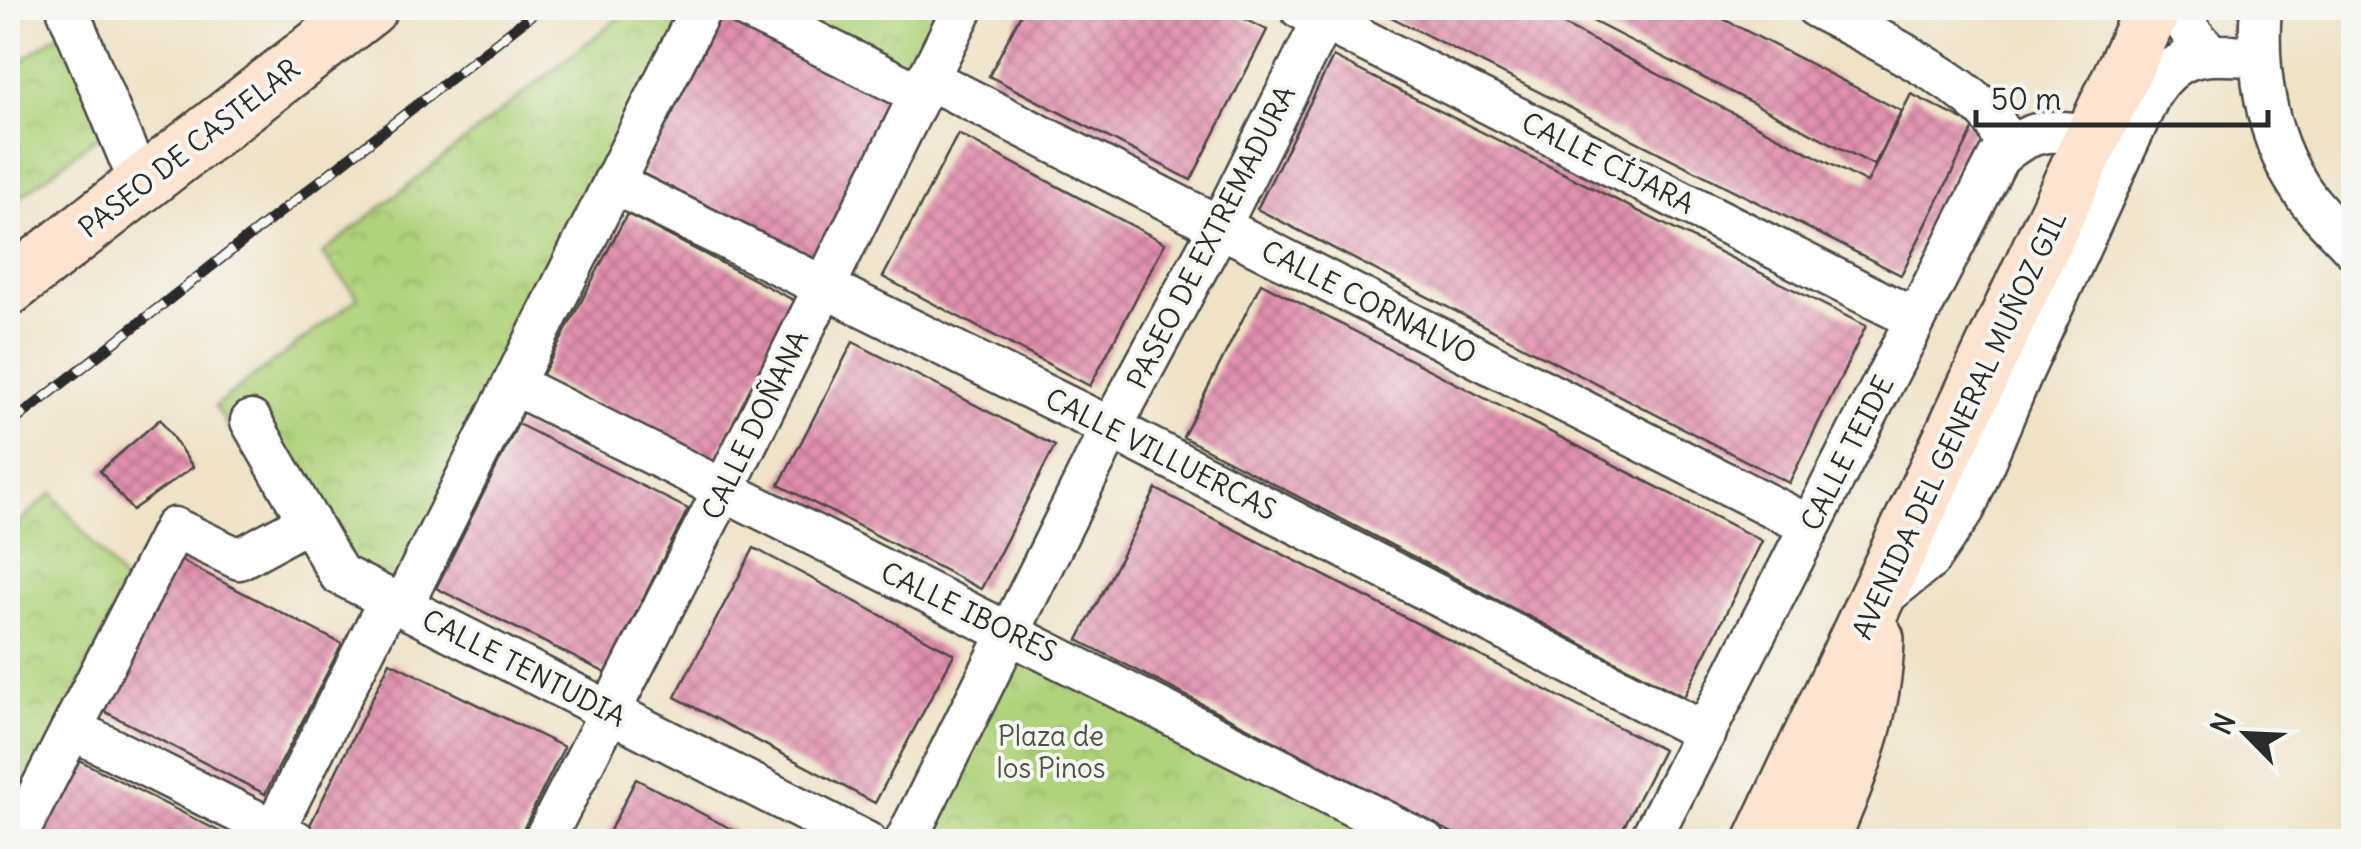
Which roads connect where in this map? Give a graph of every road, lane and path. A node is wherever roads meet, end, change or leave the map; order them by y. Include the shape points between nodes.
1 (68, 8) edge
2 (369, 8) edge
3 (700, 8) edge
4 (746, 8) edge
5 (963, 8) edge
6 (1817, 8) edge
7 (2152, 8) edge
8 (2176, 8) edge
9 (2261, 8) edge
10 (1318, 11) edge
11 (2211, 56) junction
12 (2259, 56) junction
13 (923, 86) junction
14 (2093, 136) junction
15 (2007, 150) junction
16 (613, 183) junction
17 (141, 186) junction
18 (1220, 226) junction
19 (2354, 249) edge
20 (824, 286) junction
21 (8, 288) edge
22 (1915, 319) junction
23 (513, 384) junction
24 (252, 421) dead end
25 (1111, 428) junction
26 (723, 491) junction
27 (309, 521) junction
28 (1810, 526) junction
29 (1877, 602) junction
30 (395, 603) junction
31 (1010, 632) junction
32 (609, 711) junction
33 (72, 729) junction
34 (1706, 734) junction
35 (280, 838) edge
36 (14, 842) edge
37 (543, 842) edge
38 (866, 842) edge
39 (905, 842) edge
40 (1425, 842) edge
41 (1649, 842) edge
42 (1762, 842) edge
43 (1820, 842) edge

1 - 17 street
2 - 17 main road, PASEO DE CASTELAR
3 - 16 street
4 - 13 street, CALLE CORNALVO
5 - 13 street, CALLE DOÑANA
6 - 15 street via 1973,98 1996,123
7 - 14 main road, AVENIDA DEL GENERAL MUÑOZ GIL
8 - 11 street
9 - 12 street
10 - 18 street, PASEO DE EXTREMADURA
10 - 22 street, CALLE CÍJARA
11 - 12 street
11 - 29 street via 2164,72 2150,94 1965,508 1929,560
12 - 19 street via 2268,110 2297,184
13 - 18 street, CALLE CORNALVO
13 - 20 street, CALLE DOÑANA
14 - 15 street via 2055,130
14 - 29 main road, AVENIDA DEL GENERAL MUÑOZ GIL
15 - 22 street, CALLE TEIDE
16 - 20 street, CALLE VILLUERCAS
16 - 23 street
17 - 21 main road, PASEO DE CASTELAR
18 - 25 street, PASEO DE EXTREMADURA
18 - 28 street, CALLE CORNALVO
20 - 25 street, CALLE VILLUERCAS
20 - 26 street, CALLE DOÑANA
22 - 28 street, CALLE TEIDE
23 - 26 street, CALLE IBORES
23 - 30 street
24 - 27 street, CALLE TENTUDIA
25 - 31 street, PASEO DE EXTREMADURA
25 - 34 street, CALLE VILLUERCAS
26 - 31 street, CALLE IBORES
26 - 32 street, CALLE DOÑANA
27 - 30 street, CALLE TENTUDIA via 339,574
27 - 33 street via 239,559 174,528
28 - 34 street, CALLE TEIDE
29 - 42 main road, AVENIDA DEL GENERAL MUÑOZ GIL
29 - 43 main road via 1875,684 1850,774
30 - 32 street, CALLE TENTUDIA
30 - 35 street
31 - 39 street, PASEO DE EXTREMADURA
31 - 40 street, CALLE IBORES
32 - 37 street, CALLE DOÑANA
32 - 38 street, CALLE TENTUDIA
33 - 35 street
33 - 36 street
34 - 41 street, CALLE TEIDE

